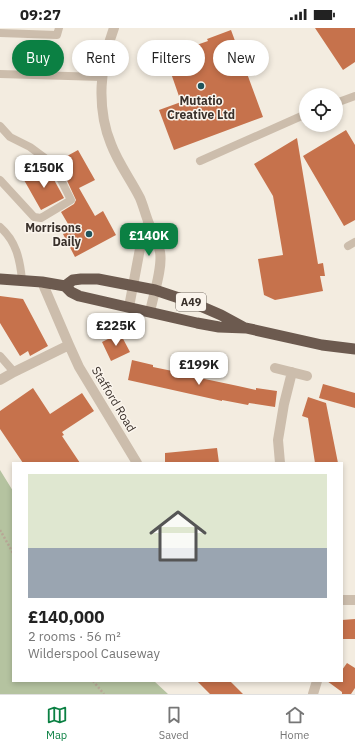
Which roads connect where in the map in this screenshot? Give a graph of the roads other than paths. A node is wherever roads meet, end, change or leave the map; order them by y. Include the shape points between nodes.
1 (59, 28) edge
2 (114, 28) edge
3 (0, 33) edge
4 (109, 40) edge
5 (0, 74) edge
6 (72, 75) edge
7 (102, 76) edge
8 (354, 99) edge
9 (343, 101) edge
10 (299, 117) edge
11 (0, 126) edge
12 (200, 161) dead end
13 (0, 181) edge
14 (148, 223) junction
15 (0, 227) edge
16 (0, 279) edge
17 (22, 280) junction
18 (42, 282) junction
19 (65, 286) junction
20 (133, 286) junction
21 (155, 290) junction
22 (129, 307) junction
23 (150, 312) junction
24 (246, 328) junction
25 (68, 345) junction
26 (355, 349) edge
27 (0, 356) edge
28 (276, 368) dead end
29 (14, 372) junction
30 (292, 372) junction
31 (307, 376) dead end
32 (0, 380) edge
33 (136, 462) edge
34 (280, 462) edge
35 (343, 600) edge
36 (355, 600) edge
37 (317, 682) edge
38 (312, 694) edge

1 - 3 lane via 57,35
2 - 4 street
5 - 6 lane
7 - 14 street via 103,110 111,144 140,199
8 - 9 lane
10 - 12 lane
11 - 13 lane via 10,137 30,147 53,164 71,200 41,218 34,217
14 - 20 street via 142,238
14 - 21 street via 160,253 160,269
15 - 17 lane via 18,254
16 - 17 highway, A49
17 - 18 highway, A49
18 - 19 highway, A49
18 - 25 street, Stafford Road
19 - 20 highway, A49 via 73,280 81,279 98,279
19 - 22 highway, A49 via 79,296
20 - 21 highway, A49
20 - 22 street
21 - 23 street
21 - 24 highway, A49 via 191,302
22 - 23 highway, A49
23 - 24 highway, A49 via 219,327
24 - 26 highway, A49 via 322,345
25 - 29 street
25 - 33 street, Stafford Road
27 - 29 lane
28 - 30 street
29 - 32 street
30 - 31 street
30 - 34 street via 278,440
35 - 36 street
37 - 38 street

